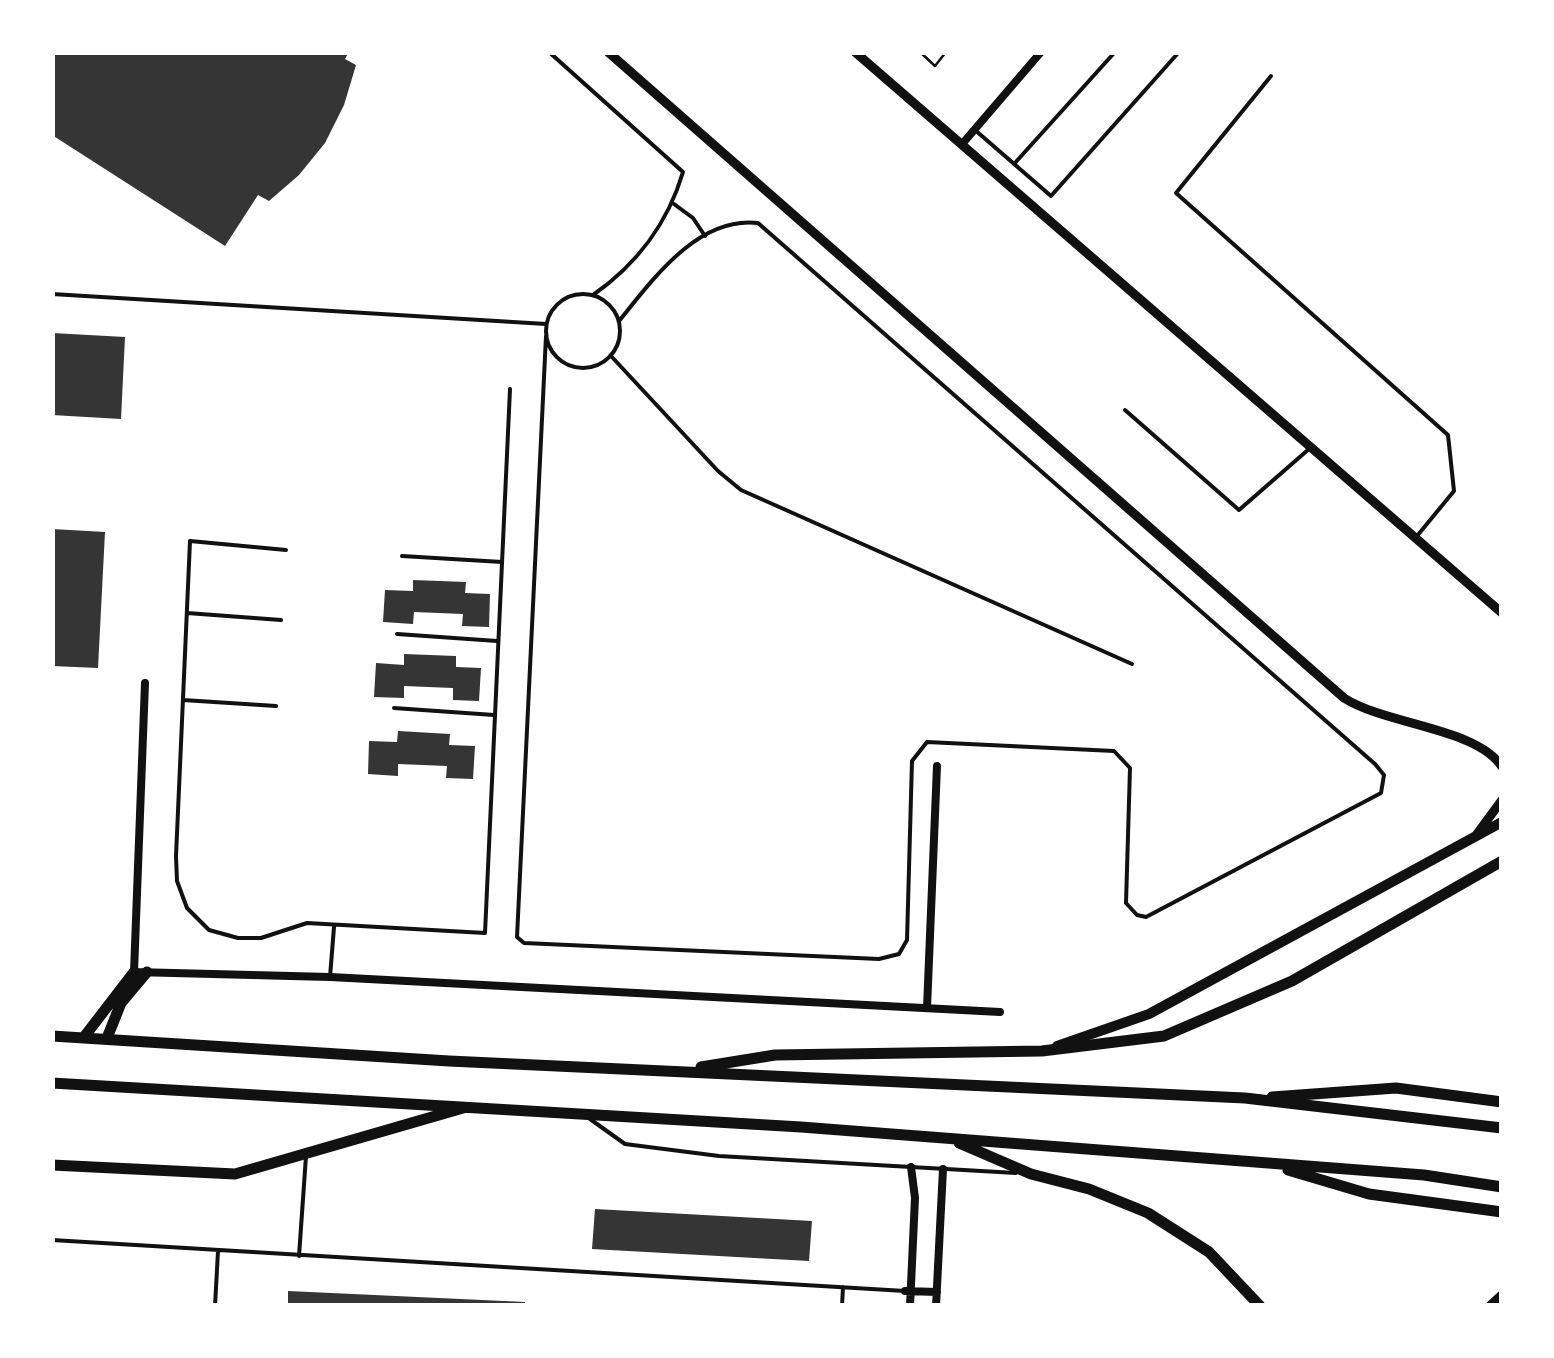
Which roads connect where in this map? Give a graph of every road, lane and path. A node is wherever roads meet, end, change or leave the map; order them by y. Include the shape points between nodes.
1 (549, 52) edge
2 (608, 52) edge
3 (855, 52) edge
4 (920, 52) edge
5 (946, 52) edge
6 (1041, 52) edge
7 (1115, 52) edge
8 (1179, 52) edge
9 (1271, 76) dead end
10 (975, 130) junction
11 (963, 143) junction
12 (1014, 164) junction
13 (674, 204) junction
14 (705, 236) junction
15 (52, 294) edge
16 (593, 295) junction
17 (619, 321) junction
18 (546, 324) junction
19 (546, 336) junction
20 (611, 356) junction
21 (510, 389) dead end
22 (1125, 410) dead end
23 (1309, 448) junction
24 (1414, 539) junction
25 (286, 550) dead end
26 (402, 556) dead end
27 (503, 562) junction
28 (186, 613) junction
29 (1502, 613) edge
30 (281, 620) dead end
31 (397, 634) dead end
32 (499, 641) junction
33 (1132, 664) dead end
34 (145, 684) dead end
35 (183, 700) junction
36 (276, 706) dead end
37 (394, 708) dead end
38 (496, 715) junction
39 (1498, 756) edge
40 (937, 766) dead end
41 (1502, 766) edge
42 (1502, 800) edge
43 (1502, 822) edge
44 (1470, 842) junction
45 (1502, 861) edge
46 (334, 926) junction
47 (140, 972) junction
48 (330, 978) junction
49 (927, 1008) junction
50 (1000, 1012) dead end
51 (52, 1036) edge
52 (84, 1037) junction
53 (106, 1038) junction
54 (1042, 1050) junction
55 (679, 1070) junction
56 (52, 1083) edge
57 (1246, 1098) junction
58 (1502, 1102) edge
59 (472, 1105) junction
60 (581, 1112) junction
61 (1502, 1128) edge
62 (950, 1140) junction
63 (306, 1151) junction
64 (1264, 1164) junction
65 (52, 1165) edge
66 (910, 1167) junction
67 (943, 1169) junction
68 (1031, 1174) junction
69 (1502, 1188) edge
70 (1502, 1212) edge
71 (52, 1240) edge
72 (218, 1251) junction
73 (299, 1257) junction
74 (844, 1287) junction
75 (908, 1290) junction
76 (936, 1292) junction
77 (1502, 1296) edge
78 (215, 1306) edge
79 (842, 1306) edge
80 (910, 1306) edge
81 (936, 1306) edge
82 (1260, 1306) edge
83 (1491, 1306) edge

1 - 13 lane via 683,172
2 - 39 street via 1344,698 1367,713 1461,738
3 - 11 street
4 - 5 path via 935,66
6 - 10 street
7 - 12 lane
8 - 12 lane via 1052,196
9 - 24 lane via 1176,194 1448,435 1454,491
10 - 11 street
10 - 12 lane
11 - 23 street
13 - 14 lane
13 - 16 lane via 614,281
14 - 17 lane via 688,244
14 - 19 lane via 737,221 758,223 780,239 1375,764 1384,776 1381,793 1146,917 1126,903 1130,768 1123,756 928,742 912,760 906,940 899,954 879,959 524,943 517,937
15 - 18 lane
16 - 17 lane
16 - 18 lane via 558,303
17 - 20 lane
18 - 19 lane
19 - 20 lane via 556,358 578,369
20 - 33 lane via 741,490
21 - 27 lane
22 - 23 lane via 1239,510
23 - 24 street
24 - 29 street
25 - 28 lane via 190,541
26 - 27 lane
27 - 32 lane
28 - 30 lane
28 - 35 lane
31 - 32 lane
32 - 38 lane
34 - 47 street
35 - 36 lane
35 - 46 lane via 176,881 187,908 210,930 238,938 306,923
37 - 38 lane
38 - 46 lane via 485,933
39 - 41 street
40 - 49 street
42 - 44 street
43 - 44 main road
44 - 54 main road via 1148,1014
45 - 54 highway via 1292,981 1164,1036
46 - 48 lane
47 - 48 street
47 - 52 highway
47 - 53 highway
48 - 49 street
49 - 50 street
51 - 52 highway
52 - 53 highway
53 - 55 highway
54 - 55 highway via 776,1054
55 - 57 highway
56 - 59 highway
57 - 58 highway via 1396,1088
57 - 61 highway
59 - 60 highway
59 - 63 highway
60 - 62 highway
60 - 66 lane via 625,1144
62 - 64 highway
62 - 68 highway
63 - 65 highway via 235,1174
63 - 73 lane
64 - 69 highway via 1424,1175
64 - 70 highway via 1369,1194
66 - 67 lane
66 - 75 street via 915,1198
67 - 68 lane
67 - 76 street
68 - 82 highway via 1148,1213 1209,1252
71 - 72 lane
72 - 73 lane
72 - 78 lane
73 - 74 lane
74 - 75 lane
74 - 79 lane
75 - 76 street
75 - 80 street
76 - 81 street
77 - 83 highway

